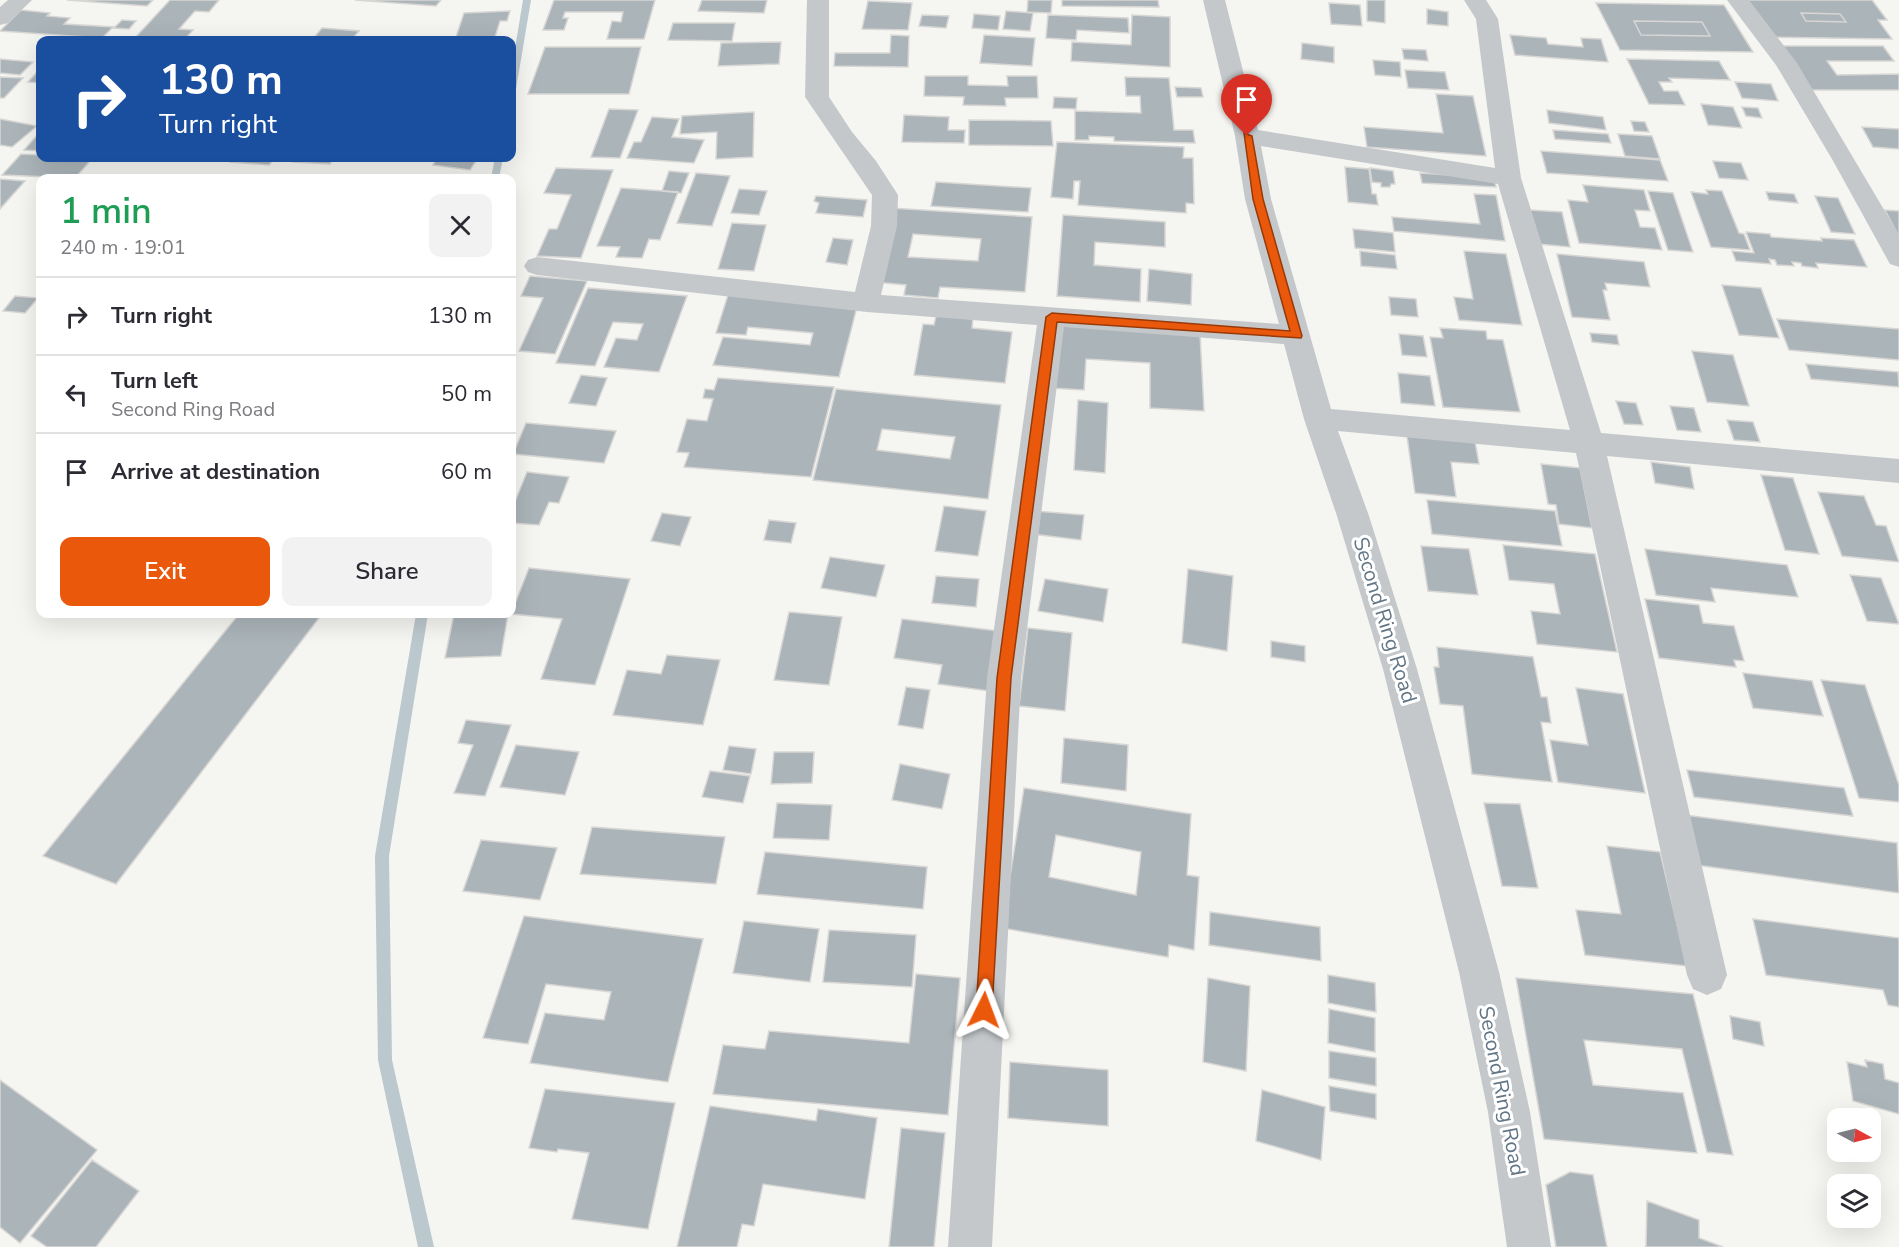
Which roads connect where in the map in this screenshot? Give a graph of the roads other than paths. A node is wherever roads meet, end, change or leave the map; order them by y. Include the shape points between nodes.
1 (21, 0) edge
2 (818, 0) edge
3 (1214, 0) edge
4 (1475, 0) edge
5 (1738, 0) edge
6 (0, 18) edge
7 (1247, 136) junction
8 (1509, 178) junction
9 (1899, 258) edge
10 (537, 266) dead end
11 (867, 303) junction
12 (1052, 317) junction
13 (1297, 336) junction
14 (1319, 418) junction
15 (1589, 443) junction
16 (1899, 471) edge
17 (1707, 975) dead end
18 (970, 1247) edge
19 (1529, 1247) edge

1 - 6 street
2 - 11 street via 817,97 885,195 884,226
3 - 7 street, Second Ring Road
4 - 8 street via 1487,19
5 - 9 street via 1786,63
7 - 8 street
7 - 13 street, Second Ring Road via 1258,199
8 - 15 street
10 - 11 street
11 - 12 street
12 - 13 street
12 - 18 street via 1004,678
13 - 14 street, Second Ring Road
14 - 15 street
14 - 19 street, Second Ring Road via 1397,658 1438,809 1509,1112
15 - 16 street
15 - 17 street

